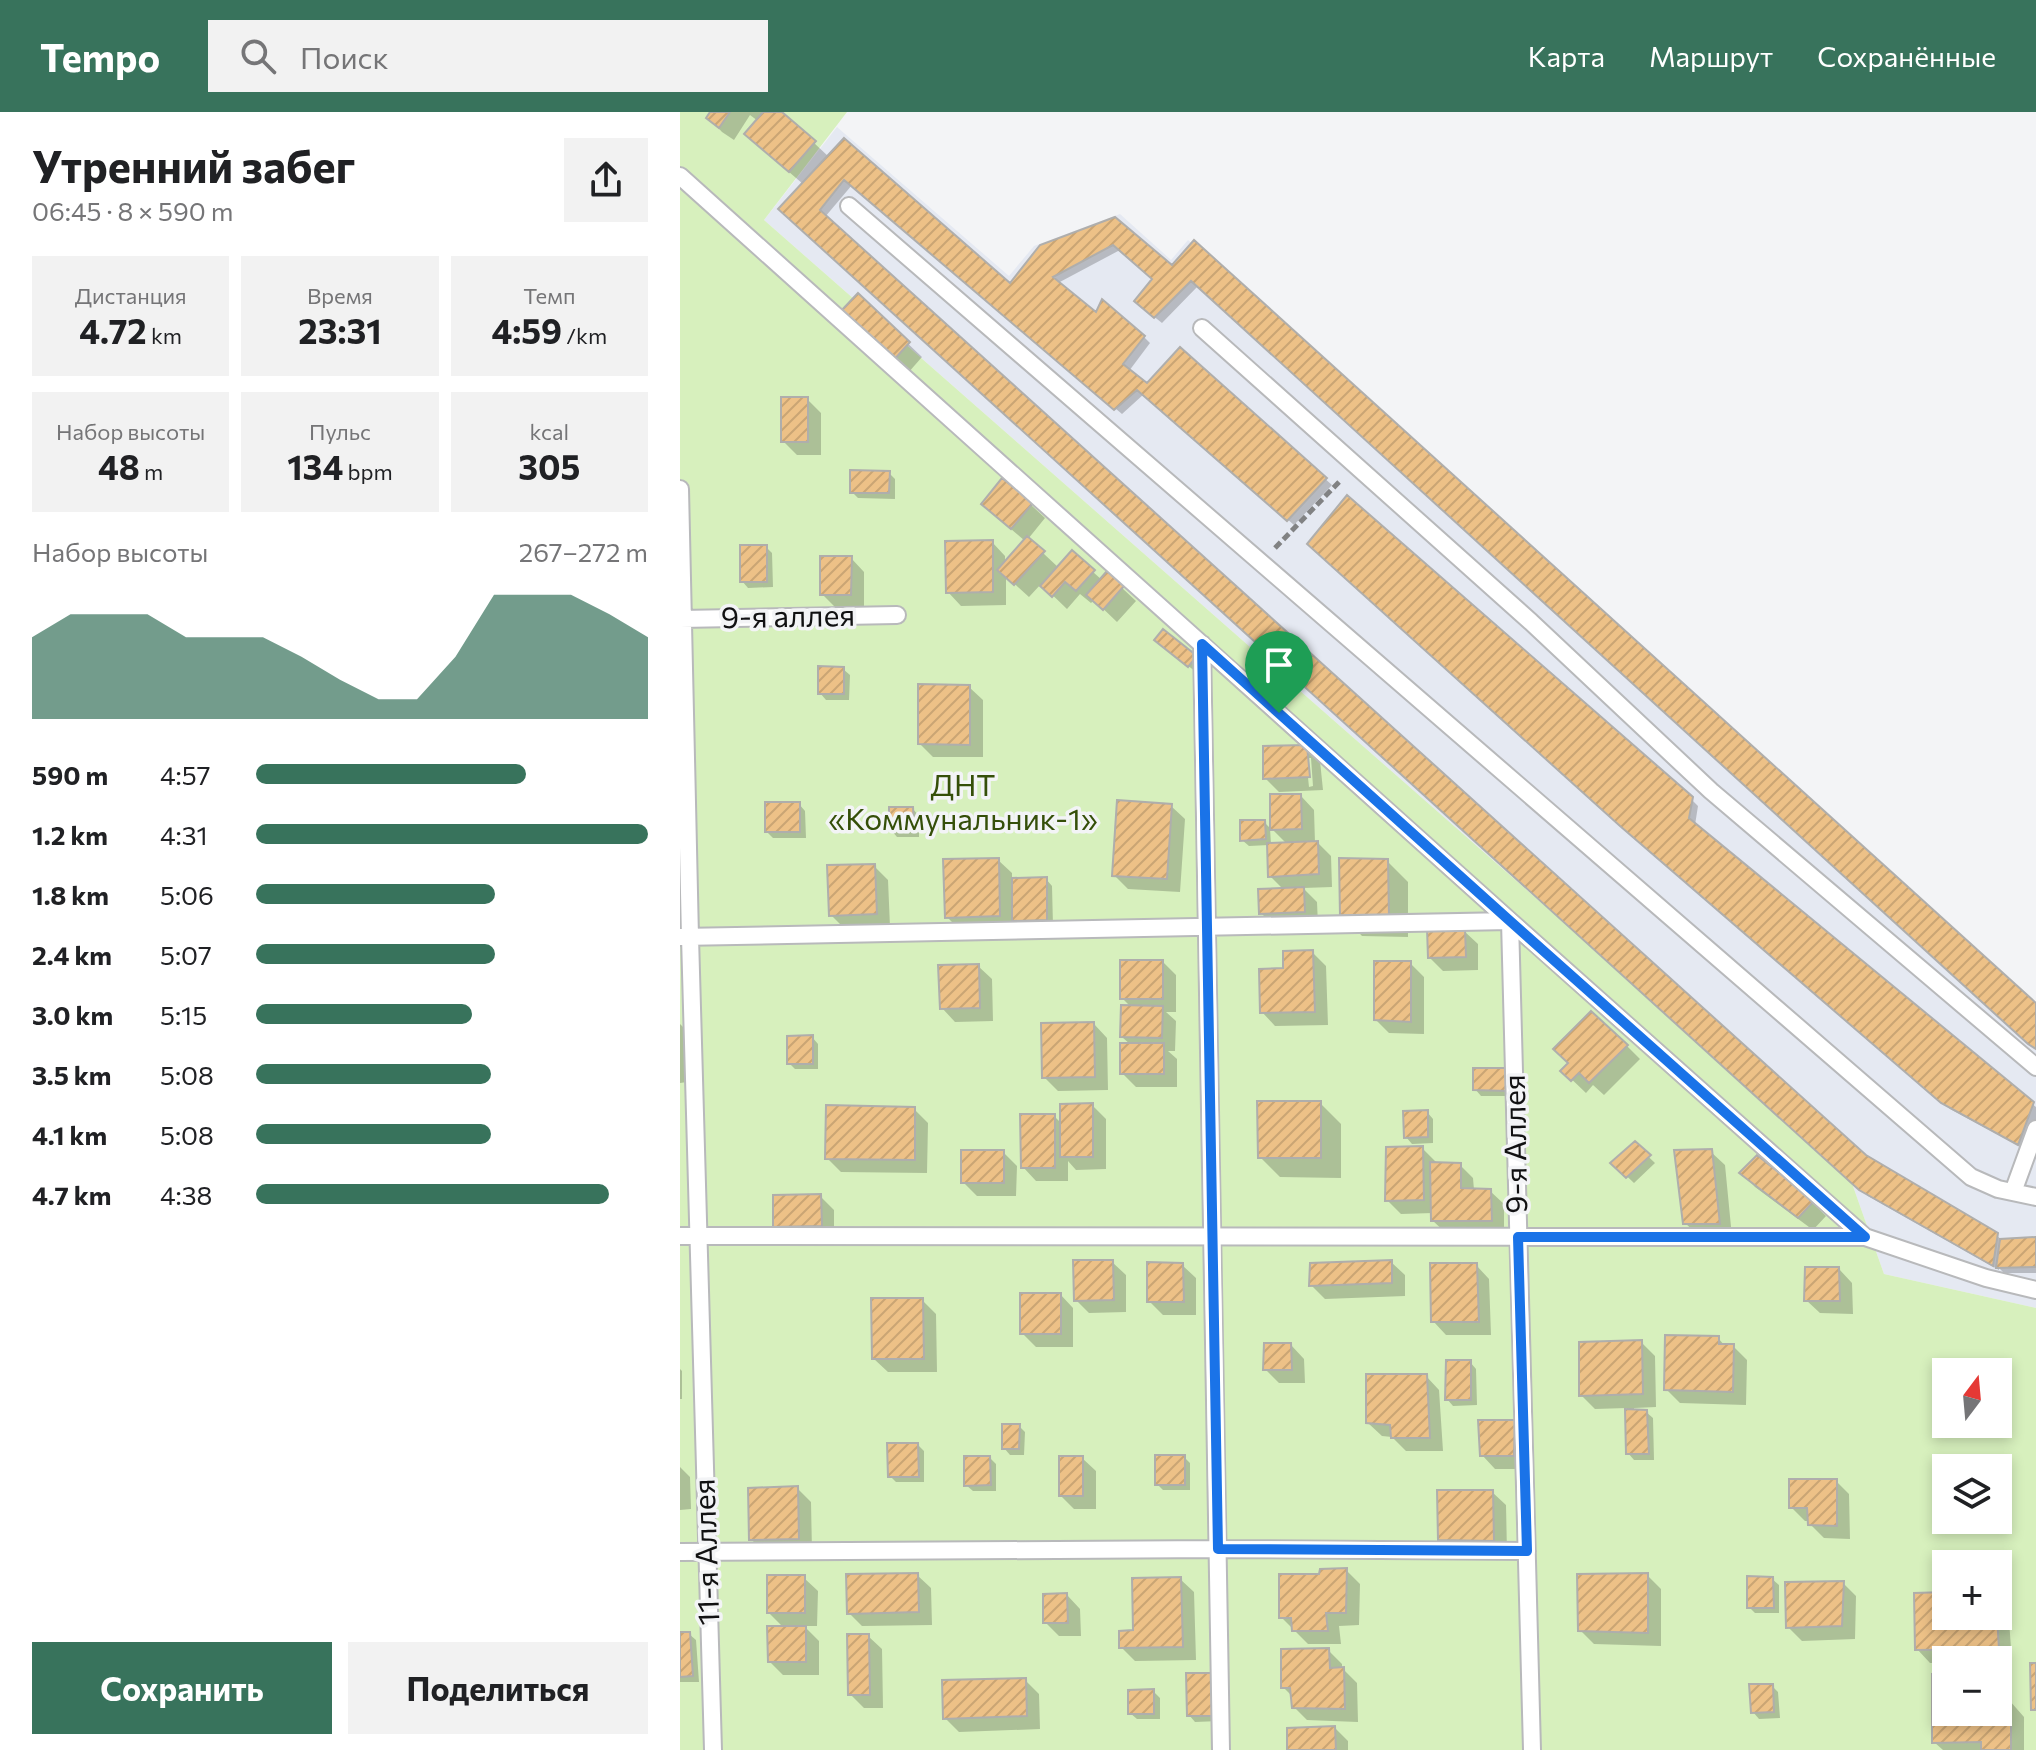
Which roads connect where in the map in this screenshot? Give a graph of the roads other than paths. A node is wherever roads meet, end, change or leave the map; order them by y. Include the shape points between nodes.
1 (680, 176) edge
2 (849, 206) dead end
3 (1202, 328) dead end
4 (680, 489) edge
5 (897, 615) dead end
6 (681, 619) edge
7 (1202, 644) junction
8 (1510, 921) junction
9 (1207, 927) junction
10 (685, 937) edge
11 (2036, 1067) edge
12 (2036, 1129) edge
13 (2013, 1192) junction
14 (2036, 1197) edge
15 (680, 1236) edge
16 (698, 1236) junction
17 (1212, 1236) junction
18 (1518, 1237) junction
19 (1865, 1237) junction
20 (2036, 1290) edge
21 (1218, 1549) junction
22 (1527, 1551) junction
23 (680, 1552) edge
24 (707, 1552) junction
25 (713, 1750) edge
26 (1221, 1750) edge
27 (1532, 1750) edge

1 - 7 lane
2 - 13 lane via 1971,1177
3 - 11 lane via 1711,791
4 - 6 lane, 11-я Аллея
5 - 6 lane, 9-я аллея
6 - 10 lane, 11-я Аллея
7 - 8 lane
7 - 9 lane
8 - 9 lane
8 - 18 lane, 9-я Аллея
8 - 19 lane
9 - 10 lane
9 - 17 lane
10 - 16 lane, 11-я Аллея
12 - 13 lane
13 - 14 lane
15 - 16 lane
16 - 17 lane
16 - 24 lane, 11-я Аллея
17 - 18 lane
17 - 21 lane
18 - 19 lane
18 - 22 lane, 9-я Аллея
19 - 20 lane
21 - 22 lane
21 - 24 lane
21 - 26 lane
22 - 27 lane, 9-я Аллея
23 - 24 lane
24 - 25 lane, 11-я Аллея

